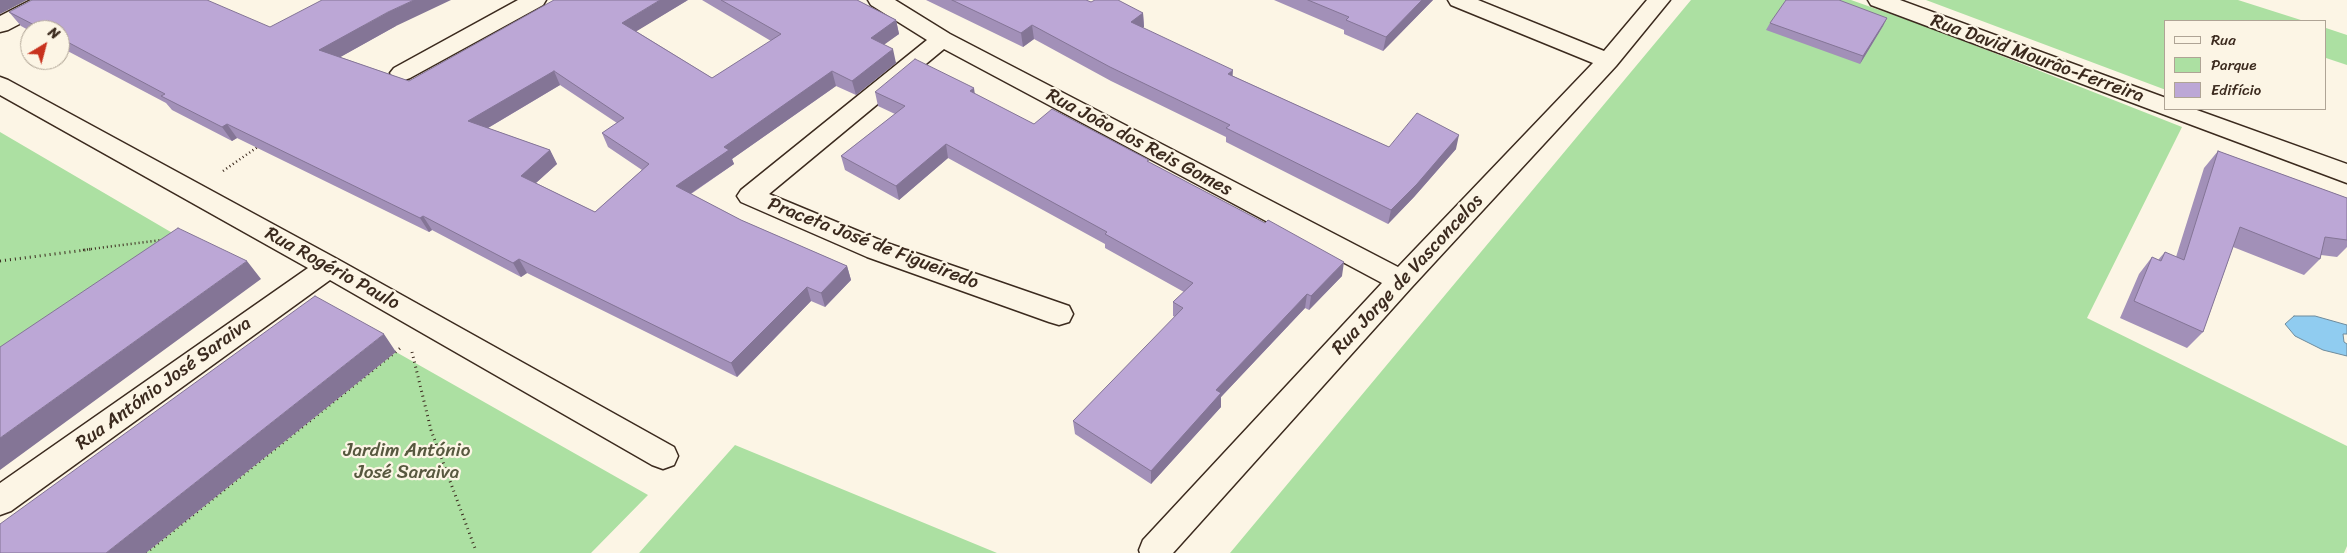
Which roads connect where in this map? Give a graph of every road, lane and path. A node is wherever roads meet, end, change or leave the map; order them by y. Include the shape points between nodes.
1 (48, 0) edge
2 (535, 0) edge
3 (879, 0) edge
4 (1460, 0) edge
5 (1659, 0) edge
6 (1879, 0) edge
7 (0, 25) edge
8 (942, 39) junction
9 (1608, 62) junction
10 (402, 73) dead end
11 (0, 84) edge
12 (2164, 106) edge
13 (2174, 110) edge
14 (266, 142) edge
15 (2347, 174) edge
16 (191, 191) junction
17 (172, 239) edge
18 (0, 261) edge
19 (328, 267) junction
20 (1401, 281) junction
21 (1059, 314) dead end
22 (412, 328) junction
23 (662, 456) dead end
24 (0, 501) edge
25 (1155, 550) dead end
26 (476, 551) dead end
27 (146, 553) edge

1 - 7 street
2 - 10 street
3 - 8 street, Rua João dos Reis Gomes
4 - 9 street
5 - 9 street, Rua Jorge de Vasconcelos
6 - 12 street, Rua David Mourão-Ferreira
8 - 20 street, Rua João dos Reis Gomes
8 - 21 street, Praceta José de Figueiredo via 750,196 877,250
9 - 20 street, Rua Jorge de Vasconcelos
11 - 16 street, Rua Rogério Paulo
13 - 15 street
14 - 16 path
16 - 19 street, Rua Rogério Paulo
17 - 18 path
19 - 22 street, Rua Rogério Paulo
19 - 24 street, Rua António José Saraiva
20 - 25 street, Rua Jorge de Vasconcelos
22 - 23 street, Rua Rogério Paulo
22 - 26 path via 431,430
22 - 27 path via 396,352

